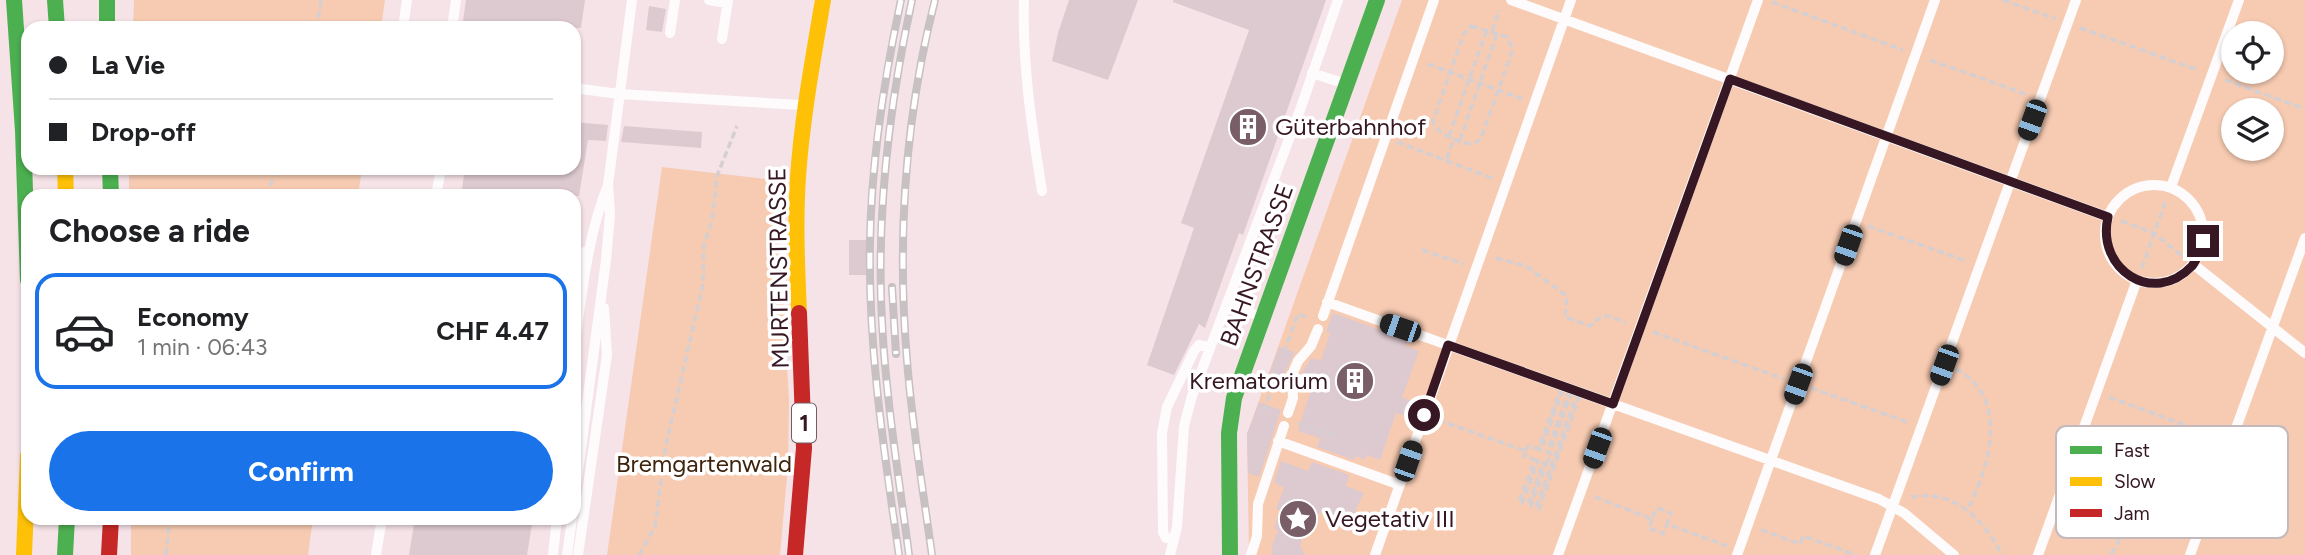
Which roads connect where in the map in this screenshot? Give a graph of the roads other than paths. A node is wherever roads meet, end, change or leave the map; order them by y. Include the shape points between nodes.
1 (14, 0) edge
2 (55, 0) edge
3 (107, 0) edge
4 (407, 0) edge
5 (456, 0) edge
6 (632, 0) edge
7 (675, 0) edge
8 (709, 0) edge
9 (823, 0) edge
10 (1024, 0) edge
11 (1338, 0) edge
12 (1377, 0) edge
13 (1434, 0) edge
14 (1511, 0) edge
15 (1571, 0) edge
16 (1758, 0) edge
17 (1935, 0) edge
18 (2076, 0) edge
19 (2239, 0) edge
20 (727, 1) edge
21 (1564, 19) junction
22 (56, 21) edge
23 (107, 21) edge
24 (404, 21) edge
25 (453, 21) edge
26 (670, 33) dead end
27 (722, 40) dead end
28 (1312, 73) junction
29 (1730, 79) junction
30 (1346, 84) junction
31 (581, 89) edge
32 (619, 94) junction
33 (21, 102) edge
34 (806, 106) junction
35 (1886, 136) junction
36 (2010, 181) junction
37 (608, 186) junction
38 (2171, 187) junction
39 (1042, 191) dead end
40 (598, 210) junction
41 (2108, 217) junction
42 (2305, 238) edge
43 (581, 261) edge
44 (2193, 264) junction
45 (2137, 280) junction
46 (603, 284) junction
47 (581, 301) edge
48 (1327, 302) junction
49 (1227, 303) junction
50 (1323, 316) dead end
51 (1263, 318) junction
52 (2272, 328) junction
53 (1318, 329) dead end
54 (1448, 345) junction
55 (1210, 347) junction
56 (2305, 354) edge
57 (1613, 404) junction
58 (2085, 426) edge
59 (2237, 426) edge
60 (1278, 441) junction
61 (581, 449) edge
62 (1771, 461) junction
63 (1400, 485) junction
64 (1893, 506) junction
65 (2056, 506) edge
66 (25, 525) edge
67 (67, 525) edge
68 (111, 525) edge
69 (381, 525) edge
70 (556, 525) edge
71 (571, 525) edge
72 (2196, 538) edge
73 (1174, 540) junction
74 (1738, 553) edge
75 (24, 555) edge
76 (65, 555) edge
77 (109, 555) edge
78 (376, 555) edge
79 (553, 555) edge
80 (567, 555) edge
81 (578, 555) edge
82 (796, 555) edge
83 (1170, 555) edge
84 (1230, 555) edge
85 (1251, 555) edge
86 (1375, 555) edge
87 (1558, 555) edge
88 (1875, 555) edge
89 (1954, 555) edge
90 (2038, 555) edge
91 (2190, 555) edge

1 - 33 main road
2 - 22 main road
3 - 23 main road
4 - 24 lane
5 - 25 lane
6 - 32 lane
7 - 26 lane
8 - 20 lane
9 - 34 main road, MURTENSTRASSE / 1
10 - 39 lane via 1027,82
11 - 28 lane
12 - 30 main road, BAHNSTRASSE
13 - 48 lane
14 - 21 lane
15 - 21 lane
16 - 29 lane
17 - 35 lane
18 - 36 lane
19 - 38 lane
20 - 27 lane
21 - 29 lane
21 - 54 lane
28 - 30 lane
28 - 49 lane
29 - 35 lane
29 - 57 lane
30 - 51 main road, BAHNSTRASSE
31 - 32 lane
32 - 34 lane
32 - 37 lane
34 - 82 main road, MURTENSTRASSE / 1 via 797,206 804,416
35 - 36 lane
35 - 62 lane
36 - 41 lane
36 - 64 lane
37 - 40 lane
37 - 46 lane
38 - 41 lane via 2151,184 2131,190
38 - 44 lane via 2185,196 2200,216 2203,241
40 - 43 lane
40 - 47 lane
41 - 45 lane via 2105,236 2112,258
42 - 52 lane
44 - 45 lane via 2164,281
44 - 52 lane
45 - 58 lane
46 - 61 lane
46 - 81 lane via 607,355
48 - 50 lane
48 - 54 lane
49 - 51 lane
49 - 55 lane
51 - 84 main road, BAHNSTRASSE via 1230,413
52 - 56 lane
52 - 59 lane
53 - 60 lane via 1292,375 1293,398
54 - 57 lane
54 - 63 lane
55 - 73 lane via 1184,426
55 - 73 lane via 1199,345 1194,351 1167,407 1162,433 1163,532
57 - 62 lane
57 - 87 lane
60 - 63 lane
60 - 85 lane via 1258,504
62 - 64 lane
62 - 74 lane
63 - 86 lane
64 - 88 lane
64 - 89 lane
65 - 90 lane
66 - 75 main road
67 - 76 main road
68 - 77 main road
69 - 78 lane
70 - 79 lane
71 - 80 lane
72 - 91 lane
73 - 83 lane

